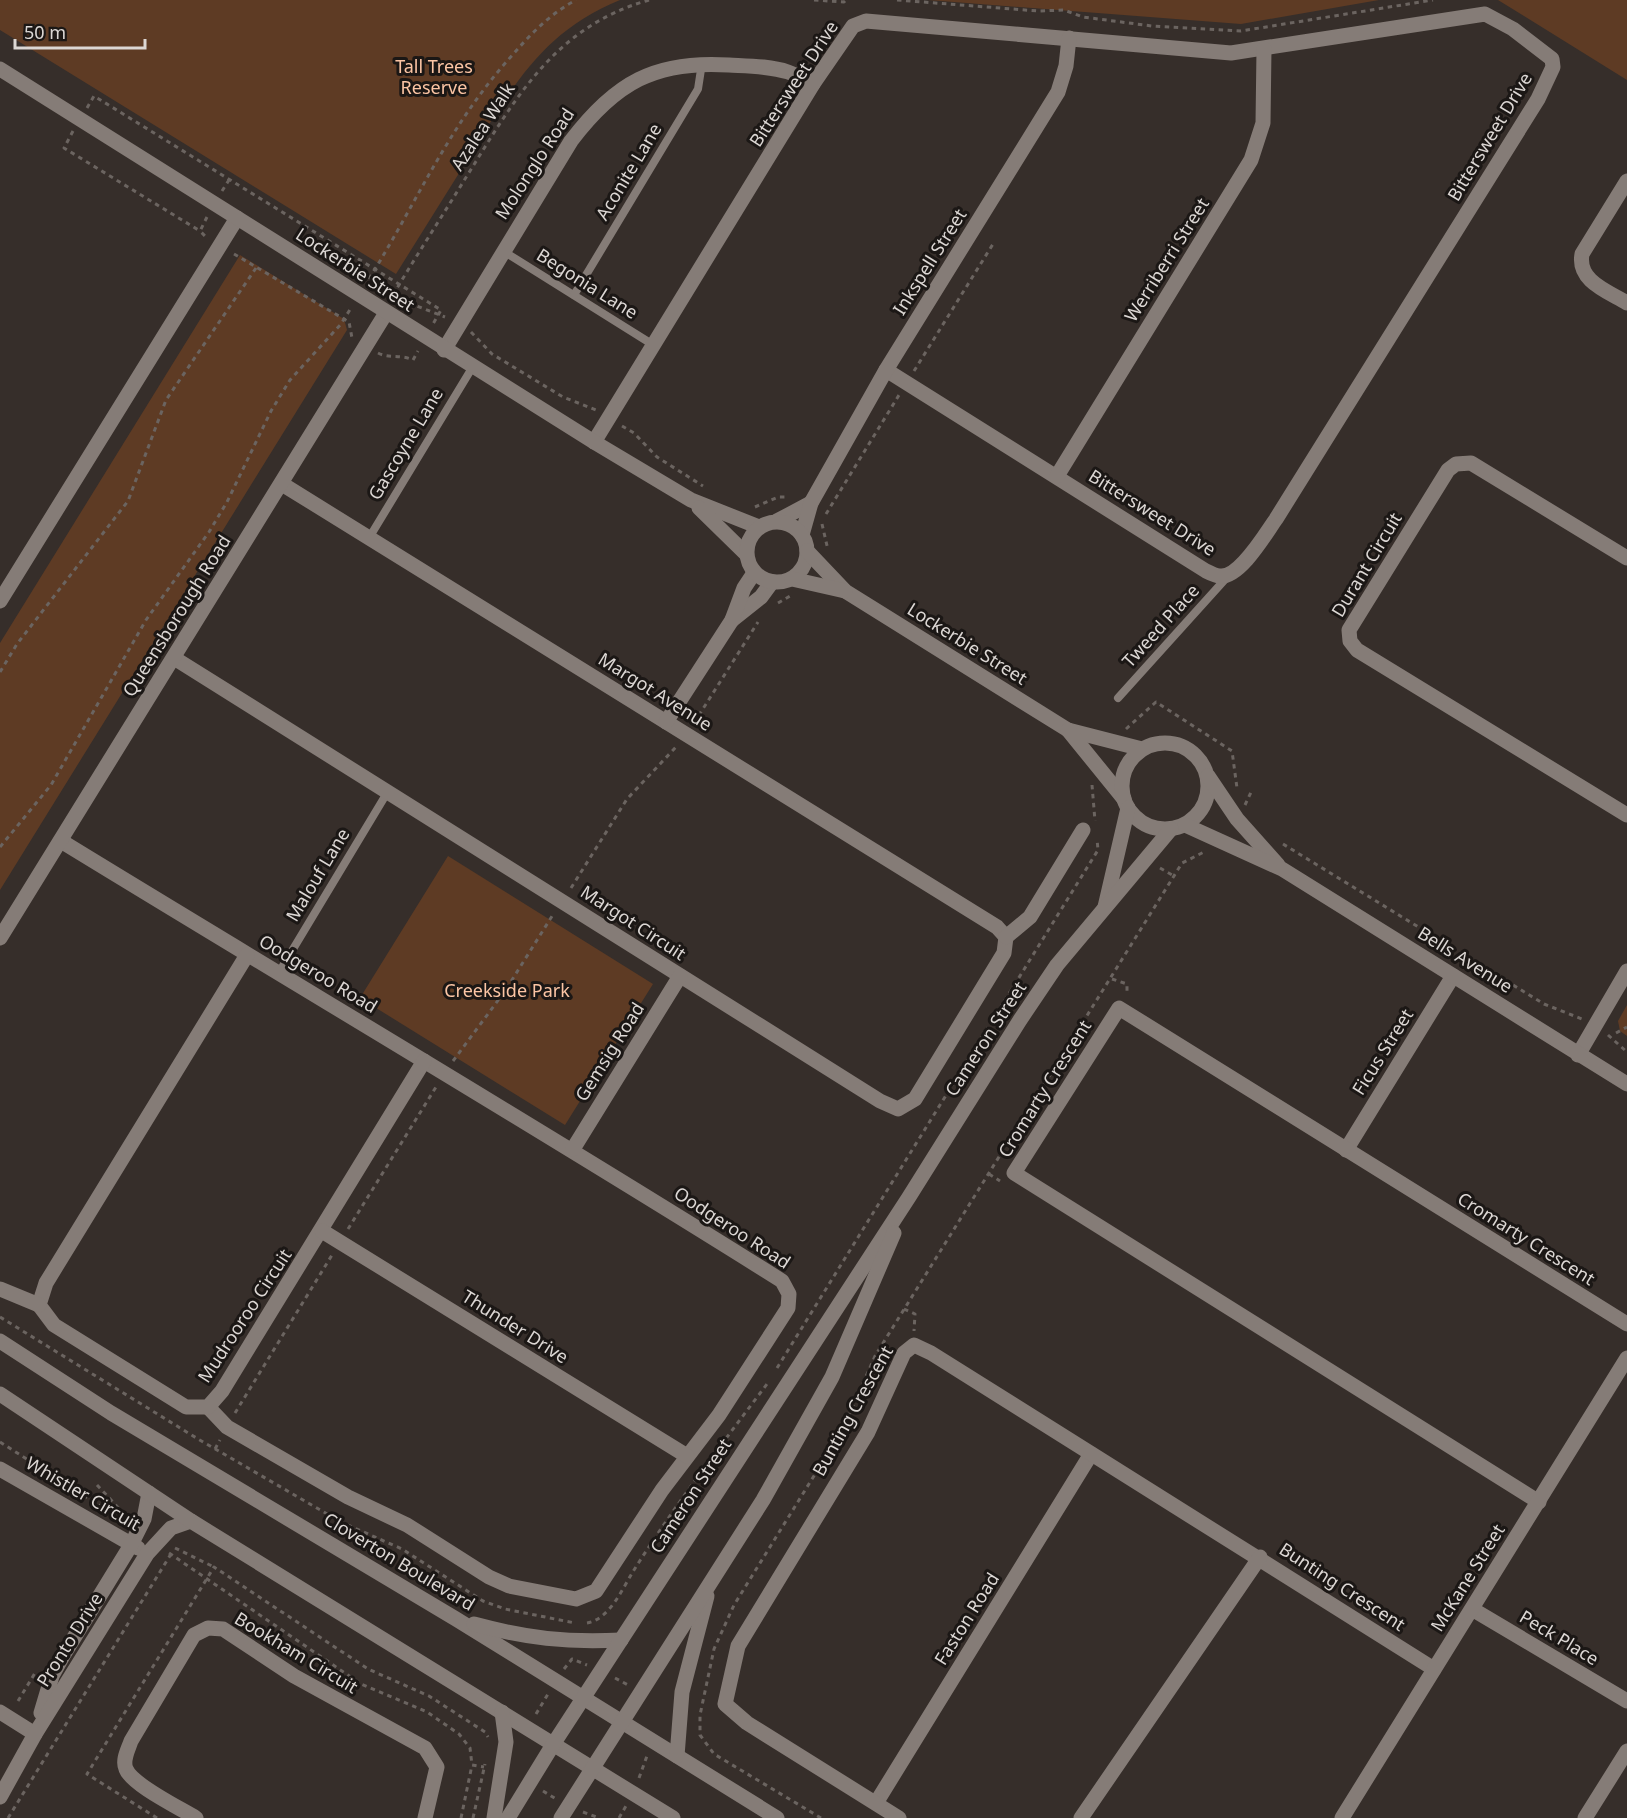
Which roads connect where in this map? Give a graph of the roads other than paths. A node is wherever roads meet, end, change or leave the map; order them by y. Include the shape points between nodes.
1 (1069, 38) junction
2 (1264, 49) junction
3 (702, 63) junction
4 (0, 69) edge
5 (813, 84) junction
6 (1627, 181) edge
7 (237, 218) junction
8 (502, 250) junction
9 (574, 295) junction
10 (1627, 303) edge
11 (386, 313) junction
12 (655, 346) junction
13 (444, 350) junction
14 (472, 368) junction
15 (886, 370) junction
16 (594, 442) junction
17 (1057, 476) junction
18 (282, 484) junction
19 (691, 500) junction
20 (809, 506) junction
21 (777, 521) junction
22 (759, 527) junction
23 (802, 535) junction
24 (369, 538) junction
25 (807, 551) junction
26 (747, 554) junction
27 (1627, 558) edge
28 (754, 573) junction
29 (1229, 575) junction
30 (792, 579) junction
31 (772, 582) junction
32 (845, 591) junction
33 (0, 601) edge
34 (732, 620) junction
35 (174, 658) junction
36 (1118, 698) dead end
37 (666, 722) junction
38 (1068, 730) junction
39 (1142, 749) junction
40 (1208, 776) junction
41 (387, 793) junction
42 (1126, 804) junction
43 (1627, 815) edge
44 (1178, 827) junction
45 (1091, 828) road end
46 (61, 841) junction
47 (1282, 869) junction
48 (1105, 910) junction
49 (1006, 937) junction
50 (0, 938) edge
51 (247, 954) junction
52 (1627, 971) edge
53 (278, 975) junction
54 (680, 976) junction
55 (1453, 976) junction
56 (1578, 1055) junction
57 (424, 1061) junction
58 (1627, 1084) edge
59 (573, 1149) junction
60 (1346, 1150) junction
61 (909, 1197) junction
62 (322, 1231) junction
63 (0, 1289) edge
64 (39, 1305) junction
65 (1627, 1324) edge
66 (0, 1341) edge
67 (1627, 1358) edge
68 (0, 1394) edge
69 (208, 1407) junction
70 (1091, 1455) junction
71 (687, 1456) junction
72 (0, 1469) edge
73 (149, 1494) junction
74 (1539, 1502) junction
75 (191, 1521) junction
76 (131, 1545) junction
77 (152, 1549) junction
78 (1260, 1557) junction
79 (713, 1579) junction
80 (1472, 1609) junction
81 (456, 1619) junction
82 (621, 1640) junction
83 (1434, 1669) junction
84 (583, 1698) junction
85 (1627, 1701) edge
86 (0, 1712) edge
87 (502, 1712) junction
88 (621, 1721) junction
89 (35, 1734) junction
90 (554, 1743) junction
91 (1627, 1751) edge
92 (677, 1756) junction
93 (592, 1767) junction
94 (0, 1797) edge
95 (876, 1803) junction
96 (196, 1818) edge
97 (425, 1818) edge
98 (494, 1818) edge
99 (508, 1818) edge
100 (561, 1818) edge
101 (673, 1818) edge
102 (777, 1818) edge
103 (900, 1818) edge
104 (1081, 1818) edge
105 (1342, 1818) edge
106 (1586, 1818) edge

1 - 2 street, Bittersweet Drive via 1231,53
1 - 5 street, Bittersweet Drive via 866,21 853,26
1 - 15 street, Inkspell Street via 1058,92
2 - 17 street, Werriberri Street via 1263,123 1251,160
2 - 29 street, Bittersweet Drive via 1485,14 1548,53 1553,68 1276,519 1246,561
3 - 5 street, Molonglo Road via 770,68 790,72
3 - 8 street, Molonglo Road via 660,69 639,78 597,108 571,141
3 - 9 lane, Aconite Lane via 698,89
4 - 7 street, Lockerbie Street
5 - 12 street, Bittersweet Drive
6 - 10 street via 1582,254 1581,263 1586,278
7 - 11 street, Lockerbie Street
7 - 33 street
8 - 9 lane, Begonia Lane
8 - 13 street, Molonglo Road
9 - 12 lane, Begonia Lane
11 - 13 street, Lockerbie Street
11 - 18 street, Queensborough Road
12 - 16 street, Bittersweet Drive
13 - 14 street, Lockerbie Street
14 - 16 street, Lockerbie Street
14 - 24 lane, Gascoyne Lane
15 - 17 street, Bittersweet Drive
15 - 20 street, Inkspell Street
16 - 19 street, Lockerbie Street
17 - 29 street, Bittersweet Drive via 1206,571 1219,577
18 - 24 street, Margot Avenue
18 - 35 street, Queensborough Road
19 - 22 street
19 - 26 street
20 - 21 street
20 - 23 street, Inkspell Street
21 - 22 street
21 - 23 street via 795,527
22 - 26 street via 748,543
23 - 25 street
24 - 37 street, Margot Avenue
25 - 30 street via 805,563
25 - 32 street
26 - 28 street
27 - 43 street, Durant Circuit via 1471,463 1456,464 1448,470 1349,630 1350,641 1358,650
28 - 31 street
28 - 34 street
29 - 36 lane, Tweed Place
30 - 31 street
30 - 32 street
31 - 34 street via 761,597
32 - 38 street, Lockerbie Street
34 - 37 street
35 - 41 street, Margot Circuit
35 - 46 street, Queensborough Road
37 - 49 street, Margot Avenue via 997,927
38 - 39 street
38 - 42 street
39 - 40 street via 1168,742 1182,745 1198,758
39 - 42 street via 1125,770 1122,784
40 - 44 street via 1205,804 1197,816
40 - 47 street via 1237,819
41 - 53 lane, Malouf Lane
41 - 54 street, Margot Circuit
42 - 44 street via 1142,823 1155,829
42 - 48 street
44 - 47 street
44 - 48 street, Cameron Street
45 - 49 street via 1030,917
46 - 50 street, Queensborough Road
46 - 51 street, Oodgeroo Road
47 - 55 street, Bells Avenue
48 - 61 street, Cameron Street via 1051,975
49 - 54 street, Margot Circuit via 1004,953 915,1099 898,1108 880,1101
51 - 53 street, Oodgeroo Road
51 - 64 street via 46,1283
52 - 56 street
53 - 57 street, Oodgeroo Road
54 - 59 street, Gemsig Road
55 - 56 street, Bells Avenue
55 - 60 street, Ficus Street
56 - 58 street, Bells Avenue
57 - 59 street, Oodgeroo Road
57 - 62 street, Mudrooroo Circuit
59 - 71 street, Oodgeroo Road via 782,1281 789,1294 788,1308 720,1415
60 - 65 street, Cromarty Crescent
60 - 74 street, Cromarty Crescent via 1119,1008 1014,1173
61 - 79 street, Cameron Street via 832,1377
61 - 82 street, Cameron Street
62 - 69 street, Mudrooroo Circuit via 222,1391
62 - 71 street, Thunder Drive
63 - 64 street
64 - 69 street, Mudrooroo Circuit via 54,1325 186,1407
66 - 81 street, Cloverton Boulevard via 135,1428
67 - 74 street, McKane Street
68 - 73 street
69 - 71 street, Oodgeroo Road via 227,1427 348,1497 407,1525 509,1586 576,1599 596,1591
70 - 78 street, Bunting Crescent
70 - 95 street, Faston Road
70 - 95 street, Bunting Crescent via 931,1353 914,1346 904,1353 868,1432 738,1646 725,1704 747,1723
72 - 76 street, Whistler Circuit
73 - 75 street
73 - 76 street via 144,1520
74 - 80 street, McKane Street
75 - 77 street, Pronto Drive via 171,1528
75 - 87 street
76 - 77 street, Whistler Circuit
76 - 89 street via 52,1676
77 - 89 street, Pronto Drive
78 - 83 street, Bunting Crescent
78 - 104 street, Bunting Crescent
79 - 88 street, Cameron Street
79 - 92 street via 682,1692
80 - 83 street, McKane Street
80 - 85 street, Peck Place
81 - 82 street via 513,1635 574,1643
81 - 84 street, Cloverton Boulevard
82 - 84 street, Cameron Street
83 - 105 street, McKane Street
84 - 88 street, Cloverton Boulevard
84 - 90 street, Cameron Street
86 - 89 street
87 - 90 street
87 - 98 street via 506,1742
88 - 92 street, Cloverton Boulevard
88 - 93 street, Cameron Street
89 - 94 street, Pronto Drive
90 - 93 street
90 - 99 street, Cameron Street
91 - 106 street
92 - 102 street, Cloverton Boulevard
93 - 100 street, Cameron Street
93 - 101 street
95 - 103 street, Bunting Crescent
96 - 97 street, Bookham Circuit via 140,1784 126,1771 124,1761 131,1741 194,1635 208,1628 223,1629 294,1676 425,1748 437,1767

